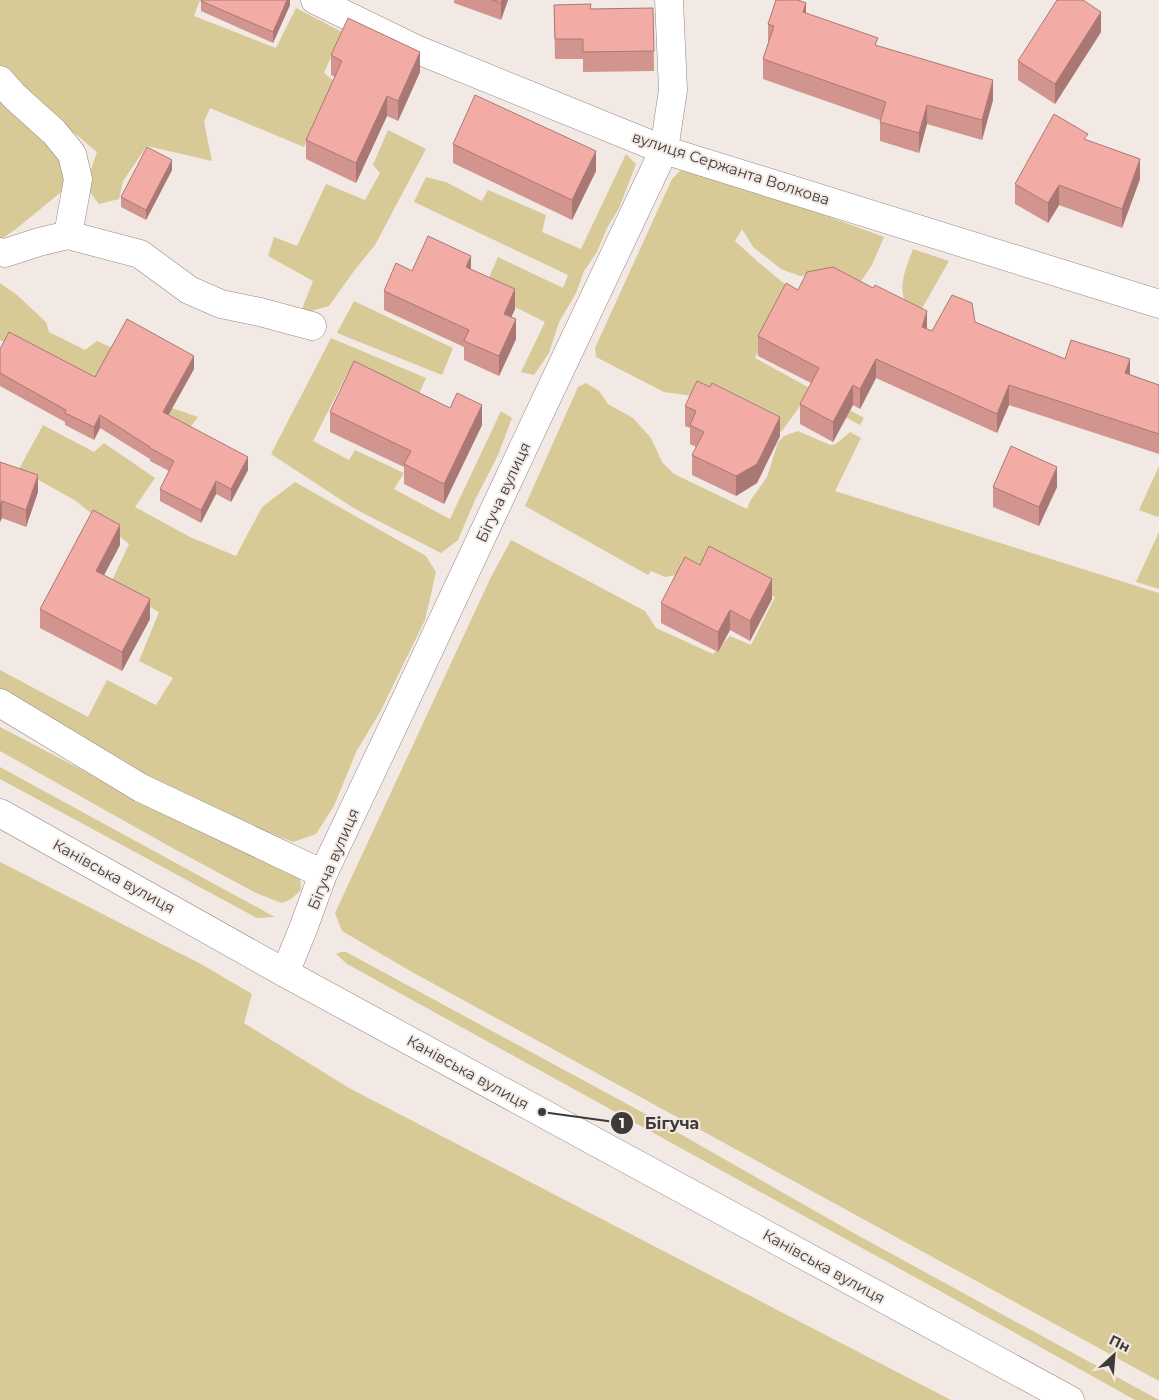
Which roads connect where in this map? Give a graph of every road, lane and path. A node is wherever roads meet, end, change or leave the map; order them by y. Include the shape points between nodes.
1 (315, 0) edge
2 (669, 0) edge
3 (0, 80) edge
4 (664, 150) junction
5 (68, 235) junction
6 (0, 252) edge
7 (1159, 304) edge
8 (312, 326) dead end
9 (0, 703) edge
10 (0, 813) edge
11 (323, 874) junction
12 (285, 972) junction
13 (1070, 1400) edge

1 - 4 street, вулиця Сержанта Волкова via 418,50
2 - 4 street, Бігуча вулиця via 673,90
3 - 5 street via 72,154 78,179
4 - 7 street, вулиця Сержанта Волкова
4 - 11 street, Бігуча вулиця
5 - 6 street
5 - 8 street via 140,254 189,290 221,304
9 - 11 street via 141,788
10 - 12 street, Канівська вулиця
11 - 12 street, Бігуча вулиця via 304,930
12 - 13 street, Канівська вулиця

